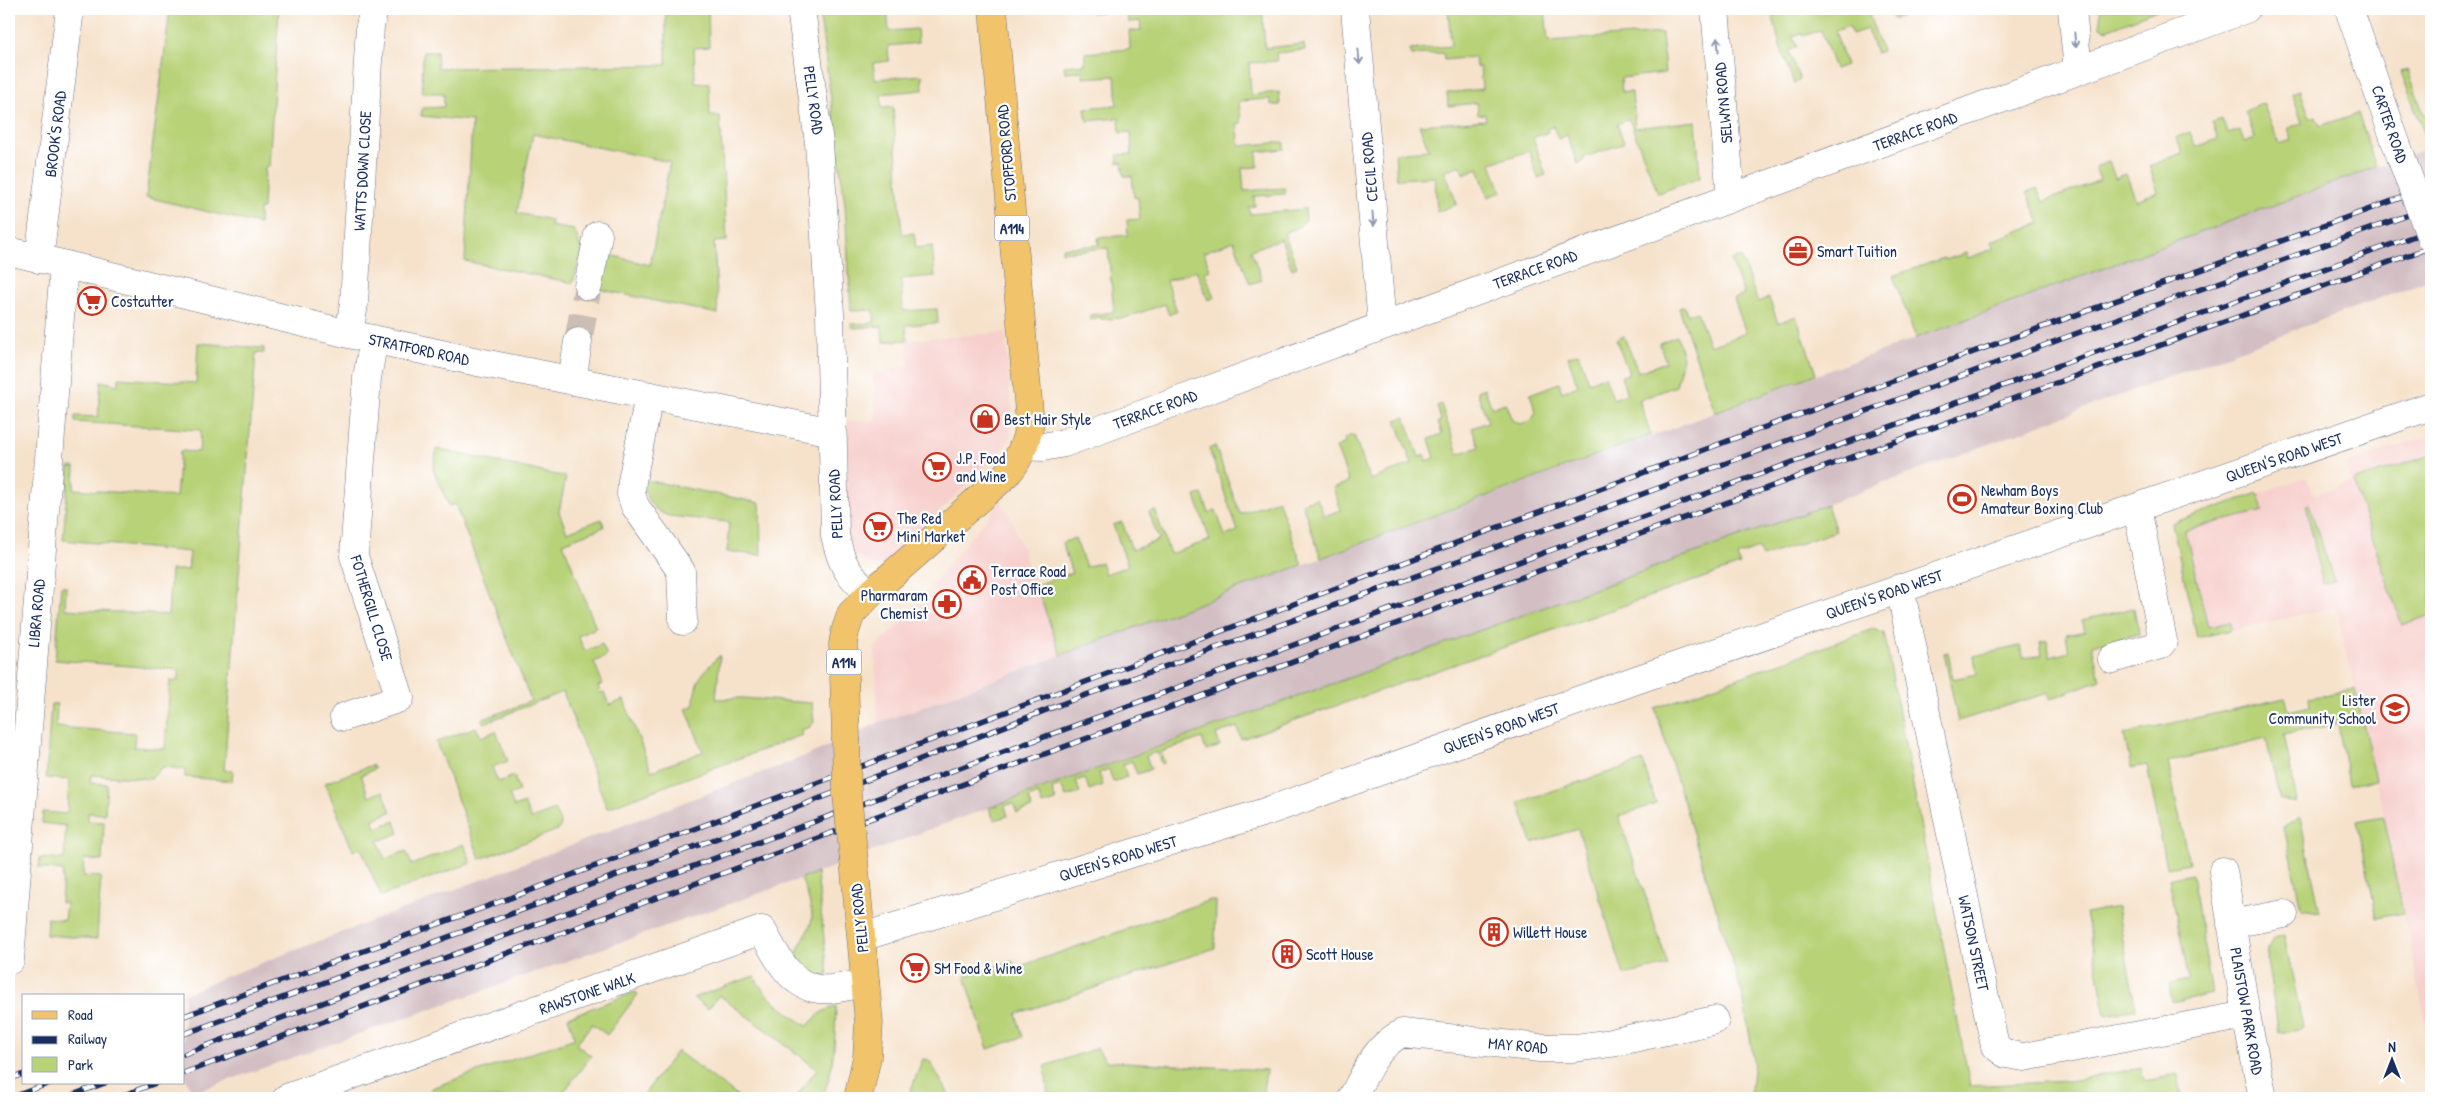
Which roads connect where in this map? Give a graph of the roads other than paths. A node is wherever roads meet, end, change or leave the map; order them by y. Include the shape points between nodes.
1 (70, 9) edge
2 (374, 9) edge
3 (801, 9) edge
4 (993, 9) edge
5 (1355, 9) edge
6 (1715, 9) edge
7 (2072, 9) edge
8 (2246, 9) edge
9 (2349, 9) edge
10 (2078, 71) junction
11 (1731, 198) junction
12 (598, 235) dead end
13 (2431, 238) edge
14 (9, 251) edge
15 (52, 263) junction
16 (588, 286) tunnel mouth
17 (1382, 325) junction
18 (362, 336) junction
19 (578, 342) tunnel mouth
20 (572, 381) junction
21 (649, 397) junction
22 (2431, 406) edge
23 (833, 432) junction
24 (1024, 446) junction
25 (2137, 508) junction
26 (1900, 588) junction
27 (870, 594) junction
28 (683, 620) dead end
29 (2112, 659) dead end
30 (344, 717) dead end
31 (2223, 871) dead end
32 (2284, 914) dead end
33 (2231, 924) junction
34 (862, 937) junction
35 (10, 960) dead end
36 (865, 983) junction
37 (2246, 1015) junction
38 (1715, 1020) dead end
39 (287, 1098) edge
40 (858, 1098) edge
41 (1352, 1098) edge
42 (2263, 1098) edge

1 - 15 street, BROOK'S ROAD
2 - 18 street, WATTS DOWN CLOSE via 370,26 354,304
3 - 23 street, PELLY ROAD via 820,143
4 - 24 main road, STOPFORD ROAD / A114 via 1030,423
5 -> 17 street, CECIL ROAD
11 -> 6 street, SELWYN ROAD
7 -> 10 street
8 - 10 street, TERRACE ROAD
9 - 13 street, CARTER ROAD, bridge
10 - 11 street, TERRACE ROAD
11 - 17 street, TERRACE ROAD
12 - 16 street
14 - 15 street, STRATFORD ROAD
15 - 18 street, STRATFORD ROAD
15 - 35 street, LIBRA ROAD
17 - 24 street, TERRACE ROAD via 1064,443
18 - 20 street, STRATFORD ROAD
18 - 30 street, FOTHERGILL CLOSE via 366,378 354,556 400,698
19 - 20 street
20 - 21 street, STRATFORD ROAD
21 - 23 street, STRATFORD ROAD
21 - 28 street via 631,494 635,506 681,571
22 - 25 street, QUEEN'S ROAD WEST
23 - 27 street, PELLY ROAD via 835,535 840,559 854,580
24 - 27 main road, A114 via 1015,466 1006,475
25 - 26 street, QUEEN'S ROAD WEST
25 - 29 street via 2163,641 2160,645
26 - 34 street, QUEEN'S ROAD WEST via 1265,812
26 - 37 street, WATSON STREET via 1995,1046 2006,1054 2024,1057
27 - 34 main road, PELLY ROAD / A114, bridge via 851,614 845,632 847,795
31 - 33 street, PLAISTOW PARK ROAD
32 - 33 street, PLAISTOW PARK ROAD
33 - 37 street, PLAISTOW PARK ROAD
34 - 36 main road, PELLY ROAD / A114
36 - 39 street, RAWSTONE WALK via 820,989 807,986 793,978 762,930
36 - 40 main road, PELLY ROAD / A114 via 869,1023 867,1057
37 - 42 street, PLAISTOW PARK ROAD
38 - 41 street, MAY ROAD via 1576,1048 1540,1048 1402,1033 1386,1041

